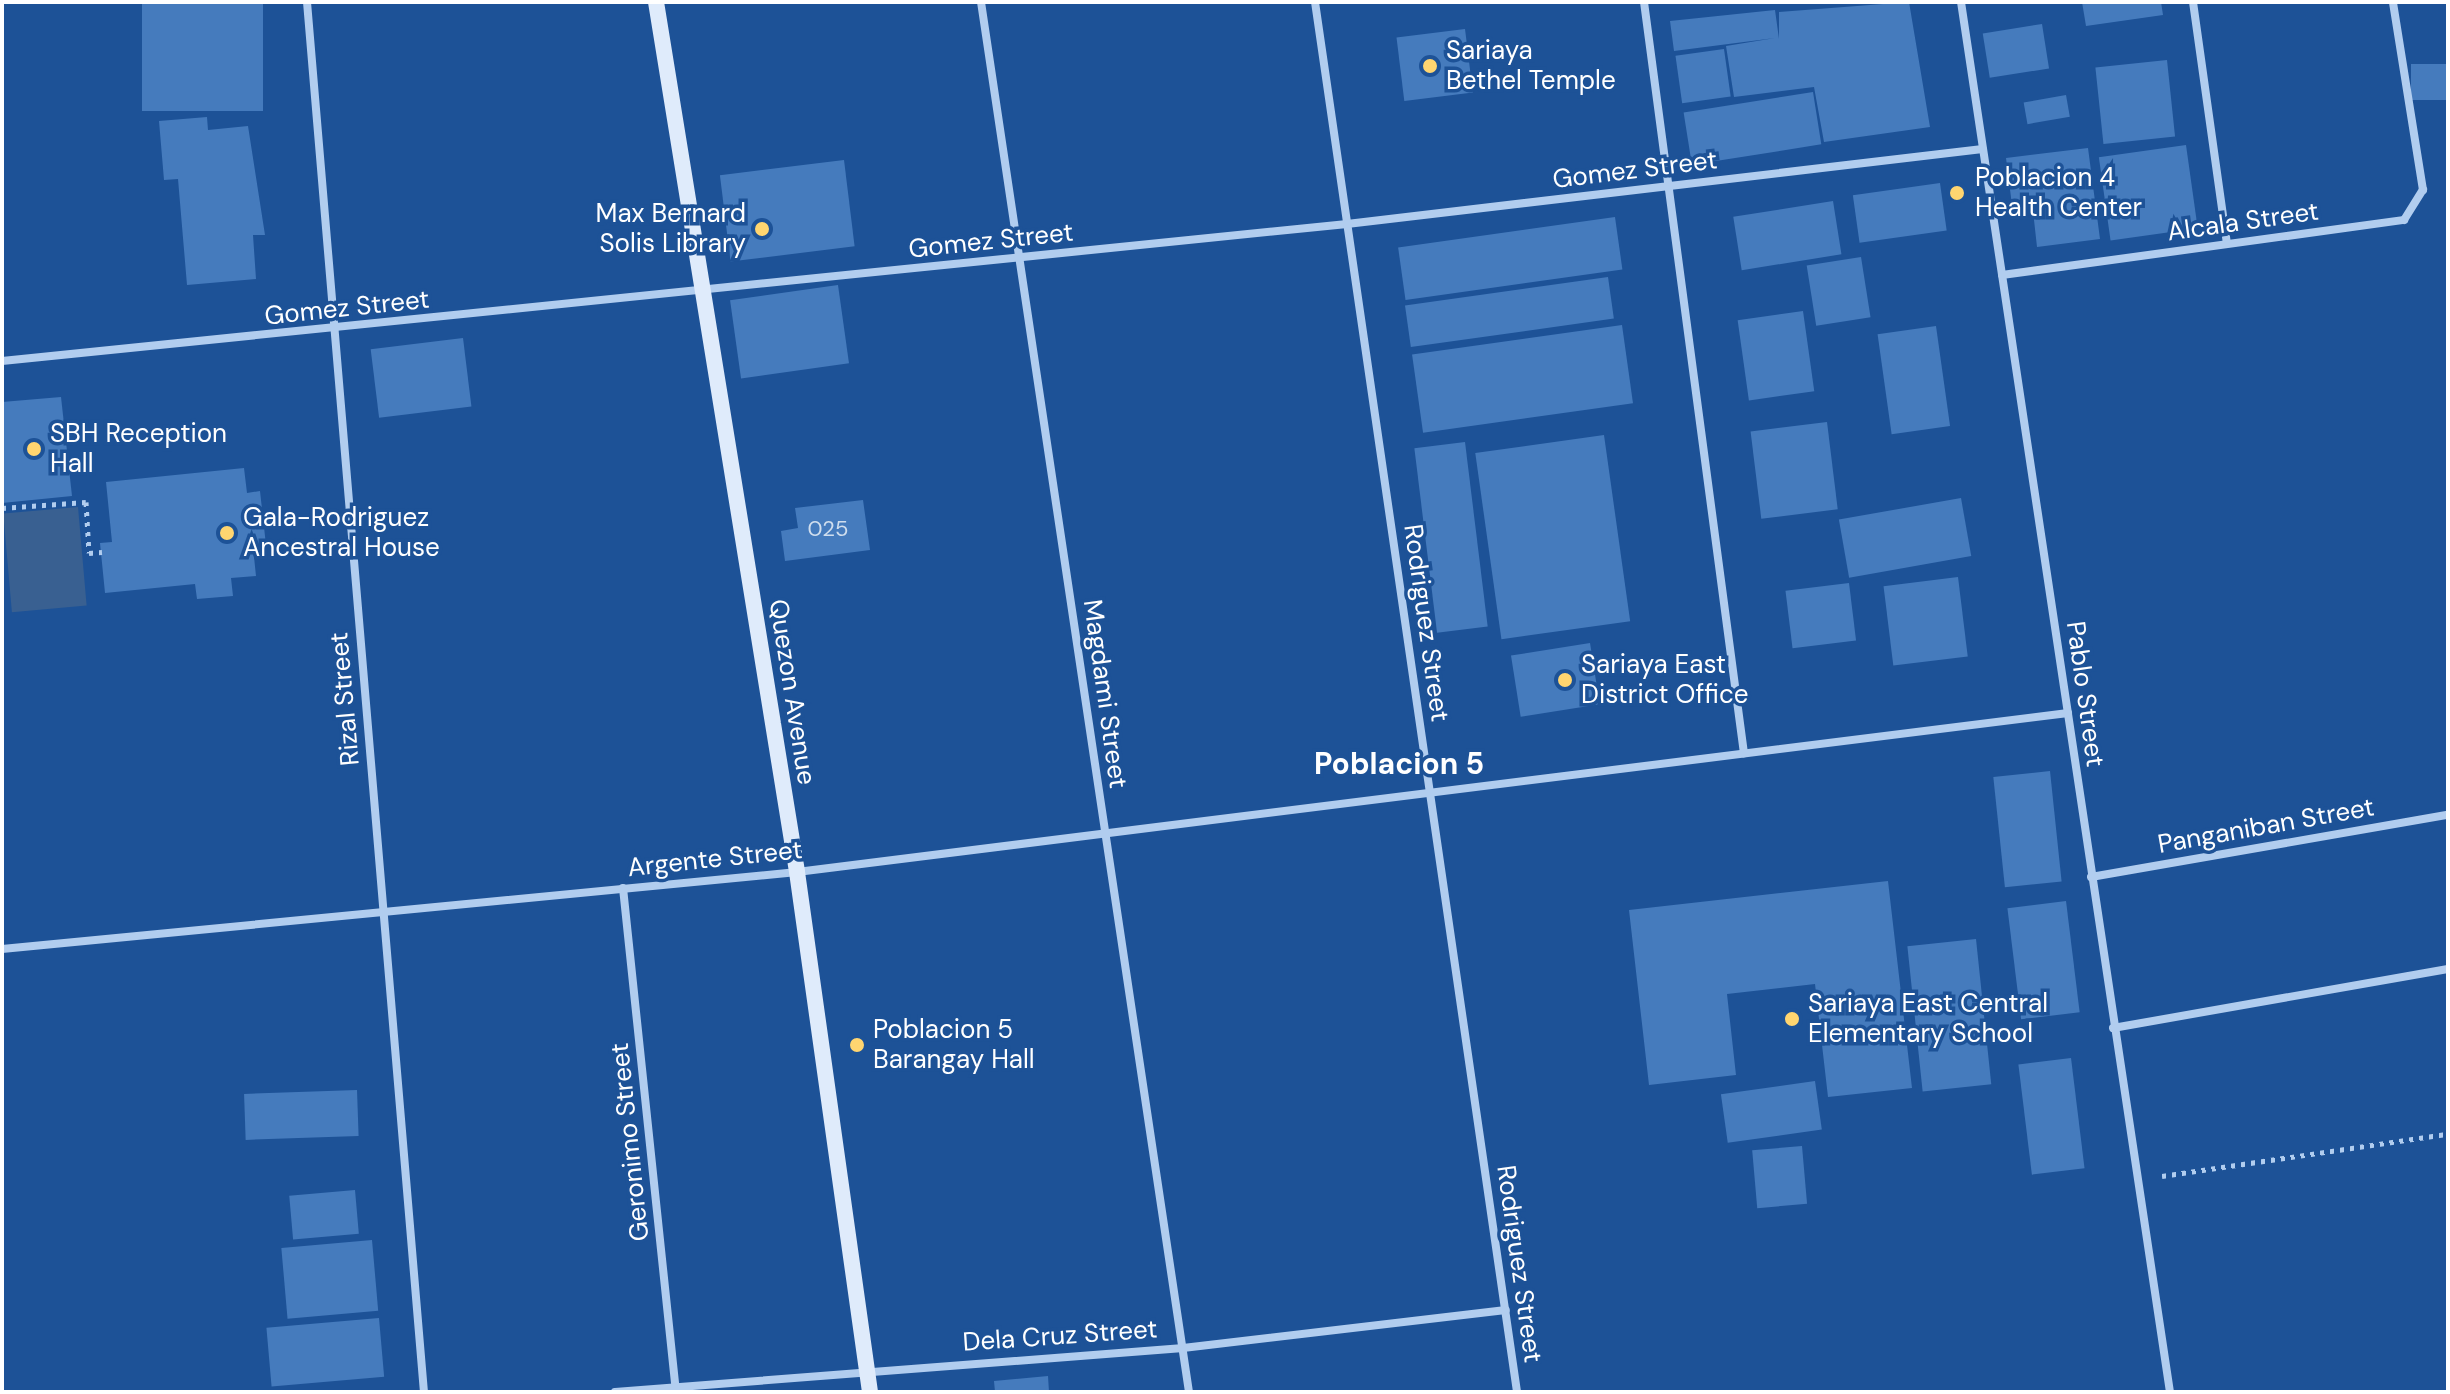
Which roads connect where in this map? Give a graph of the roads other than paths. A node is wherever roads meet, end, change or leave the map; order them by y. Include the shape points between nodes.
1 (307, 2) edge
2 (656, 2) edge
3 (981, 2) edge
4 (1315, 2) edge
5 (1644, 2) edge
6 (1961, 2) edge
7 (2193, 2) edge
8 (2393, 2) edge
9 (1983, 149) junction
10 (1669, 186) junction
11 (1347, 224) junction
12 (2227, 243) junction
13 (1020, 258) junction
14 (2002, 275) junction
15 (703, 291) junction
16 (335, 330) junction
17 (2, 361) edge
18 (2068, 713) junction
19 (1744, 753) junction
20 (1431, 789) junction
21 (2448, 815) edge
22 (1105, 831) junction
23 (797, 872) junction
24 (2091, 877) junction
25 (623, 888) junction
26 (384, 912) junction
27 (2, 949) edge
28 (2448, 969) edge
29 (2113, 1028) junction
30 (1506, 1310) junction
31 (1183, 1348) junction
32 (867, 1369) junction
33 (675, 1389) edge
34 (424, 1392) edge
35 (615, 1392) edge
36 (870, 1392) edge
37 (1189, 1392) edge
38 (1517, 1392) edge
39 (2170, 1392) edge

1 - 16 street, Rizal Street
2 - 15 street, Quezon Avenue
3 - 13 street, Magdami Street
4 - 11 street, Rodriguez Street
5 - 10 street
6 - 9 street, Pablo Street
7 - 12 street
8 - 12 street, Alcala Street via 2423,190 2404,220
9 - 10 street, Gomez Street
9 - 14 street, Pablo Street
10 - 11 street, Gomez Street
10 - 19 street
11 - 13 street, Gomez Street
11 - 20 street, Rodriguez Street
12 - 14 street, Alcala Street
13 - 15 street, Gomez Street
13 - 22 street, Magdami Street
14 - 18 street, Pablo Street
15 - 16 street, Gomez Street
15 - 23 street, Quezon Avenue
16 - 17 street, Gomez Street
16 - 26 street, Rizal Street
18 - 19 street, Argente Street
18 - 24 street, Pablo Street
19 - 20 street, Argente Street
20 - 22 street, Argente Street
20 - 30 street, Rodriguez Street
21 - 24 street, Panganiban Street
22 - 23 street, Argente Street
22 - 31 street, Magdami Street
23 - 25 street, Argente Street
23 - 32 street, Quezon Avenue
24 - 29 street, Pablo Street
25 - 26 street, Argente Street
25 - 33 street, Geronimo Street
26 - 27 street, Argente Street
26 - 34 street, Rizal Street
28 - 29 street
29 - 39 street, Pablo Street
30 - 31 street, Dela Cruz Street
30 - 38 street, Rodriguez Street
31 - 32 street, Dela Cruz Street
31 - 37 street, Magdami Street
32 - 33 street, Dela Cruz Street
32 - 36 street, Quezon Avenue
33 - 35 street, Dela Cruz Street

